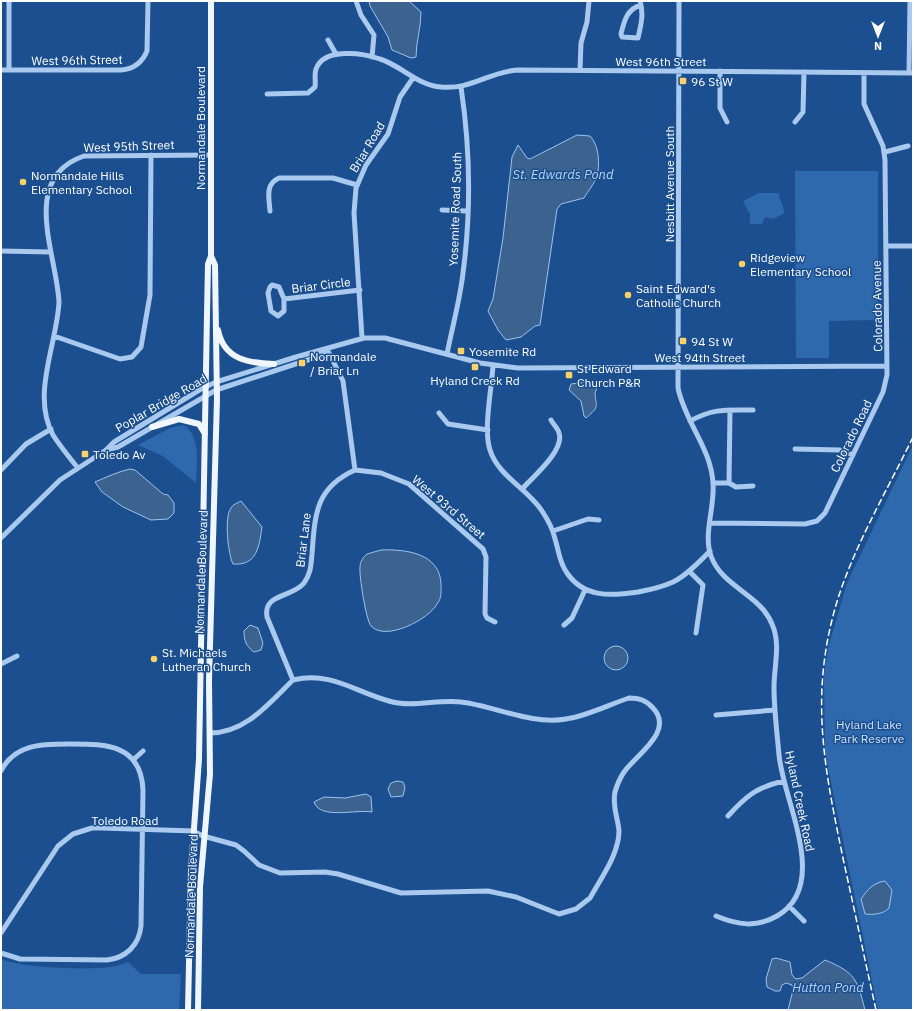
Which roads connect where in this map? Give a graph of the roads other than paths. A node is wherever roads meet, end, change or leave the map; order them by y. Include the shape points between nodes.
1 (9, 1) edge
2 (148, 1) edge
3 (211, 1) edge
4 (356, 1) edge
5 (589, 1) edge
6 (679, 1) edge
7 (910, 1) edge
8 (641, 3) edge
9 (328, 40) dead end
10 (336, 54) junction
11 (372, 57) junction
12 (1, 70) edge
13 (9, 70) junction
14 (580, 70) junction
15 (679, 71) junction
16 (720, 71) junction
17 (804, 72) junction
18 (864, 73) junction
19 (911, 73) edge
20 (413, 78) junction
21 (461, 87) junction
22 (267, 94) dead end
23 (727, 122) dead end
24 (795, 122) dead end
25 (908, 146) dead end
26 (884, 152) junction
27 (151, 155) junction
28 (211, 155) junction
29 (357, 185) junction
30 (442, 210) dead end
31 (467, 210) junction
32 (270, 211) dead end
33 (886, 246) junction
34 (913, 246) edge
35 (1, 252) edge
36 (50, 252) junction
37 (212, 256) junction
38 (360, 290) junction
39 (284, 299) junction
40 (215, 319) junction
41 (54, 336) junction
42 (362, 338) junction
43 (327, 349) junction
44 (447, 354) junction
45 (493, 365) junction
46 (887, 366) junction
47 (275, 367) junction
48 (678, 367) junction
49 (216, 382) junction
50 (206, 387) junction
51 (216, 390) junction
52 (206, 395) junction
53 (730, 410) junction
54 (753, 410) dead end
55 (439, 413) dead end
56 (551, 420) dead end
57 (690, 421) junction
58 (152, 427) junction
59 (51, 429) junction
60 (488, 430) junction
61 (205, 434) junction
62 (795, 449) dead end
63 (106, 450) junction
64 (853, 455) junction
65 (77, 467) junction
66 (1, 470) edge
67 (356, 470) junction
68 (713, 483) junction
69 (729, 483) junction
70 (753, 486) dead end
71 (522, 488) junction
72 (599, 520) dead end
73 (711, 523) junction
74 (553, 531) junction
75 (1, 538) edge
76 (710, 551) junction
77 (689, 570) junction
78 (586, 590) junction
79 (495, 622) dead end
80 (564, 625) dead end
81 (696, 633) dead end
82 (17, 656) dead end
83 (1, 664) edge
84 (293, 680) junction
85 (775, 710) junction
86 (716, 715) dead end
87 (210, 733) junction
88 (143, 751) dead end
89 (133, 760) junction
90 (2, 769) edge
91 (784, 781) junction
92 (728, 816) dead end
93 (143, 830) junction
94 (193, 831) junction
95 (203, 836) junction
96 (789, 906) junction
97 (716, 916) dead end
98 (804, 921) dead end
99 (1, 932) edge
100 (1, 953) edge
101 (188, 1010) edge
102 (198, 1010) edge

1 - 13 street
2 - 13 street, West 96th Street via 147,45 144,57 135,67 128,70
3 - 28 main road, Normandale Boulevard
4 - 11 street via 361,16 374,35
5 - 14 street via 581,43
6 - 15 street, Nesbitt Avenue South
7 - 19 street
8 - 8 street via 643,17 638,38 622,37 626,17
9 - 10 street
10 - 11 street
10 - 22 street via 324,58 320,63 315,74 315,87 308,93
11 - 20 street via 393,65
12 - 13 street, West 96th Street
14 - 15 street, West 96th Street
14 - 21 street, West 96th Street via 507,71
15 - 16 street, West 96th Street
15 - 48 street, Nesbitt Avenue South
16 - 17 street, West 96th Street
16 - 23 street via 720,108
17 - 18 street, West 96th Street
17 - 24 street via 802,112
18 - 19 street, West 96th Street
18 - 26 street via 864,104
20 - 21 street, West 96th Street via 438,87
20 - 29 street, Briar Road via 400,97 388,134 366,165
21 - 31 street, Yosemite Road South via 466,126
25 - 26 street
26 - 33 street, Colorado Avenue
27 - 28 street, West 95th Street
27 - 36 street, West 95th Street via 84,156 68,163 50,188 46,212
27 - 41 street via 150,295 141,348 132,357 120,359
28 - 37 main road, Normandale Boulevard
29 - 32 street via 332,178 279,178 269,188
29 - 38 street, Briar Road via 354,200
30 - 31 street
31 - 44 street, Yosemite Road South via 463,276
33 - 34 street
33 - 46 street, Colorado Avenue
35 - 36 street
36 - 41 street via 59,302
37 - 40 main road, Normandale Boulevard via 215,265
37 - 50 main road, Normandale Boulevard via 208,264
38 - 39 street, Briar Circle
38 - 42 street, Briar Road
39 - 39 street, Briar Circle via 282,313 278,316 272,314 268,293 270,287 279,287
40 - 47 main road via 219,336 236,357
40 - 49 main road, Normandale Boulevard
41 - 59 street via 46,394 47,416
42 - 43 street, West 94th Street
42 - 44 street, West 94th Street via 385,338
43 - 47 street, West 94th Street
43 - 67 street via 343,381
44 - 45 street, West 94th Street
45 - 48 street, West 94th Street via 538,368
45 - 60 street
46 - 48 street, West 94th Street
46 - 64 street, Colorado Road via 883,392
47 - 49 street, Poplar Bridge Road
47 - 51 street, Poplar Bridge Road
48 - 57 street, Nesbitt Avenue South via 678,388
49 - 50 street, Poplar Bridge Road
49 - 51 main road, Normandale Boulevard
50 - 52 main road, Normandale Boulevard
50 - 63 street, Poplar Bridge Road via 120,438
51 - 52 street, Poplar Bridge Road
51 - 87 main road, Normandale Boulevard
52 - 58 street, Poplar Bridge Road
52 - 61 main road, Normandale Boulevard
53 - 54 street
53 - 57 street via 709,411
53 - 69 street
55 - 60 street via 448,424
56 - 71 street via 560,434 559,445
57 - 68 street, Nesbitt Avenue South via 708,456
58 - 61 main road via 183,419 199,424
58 - 63 street, Poplar Bridge Road
59 - 65 street via 58,443
59 - 66 street via 26,444
60 - 71 street via 492,457
61 - 94 main road, Normandale Boulevard via 199,759
62 - 64 street via 840,450
63 - 65 street, Poplar Bridge Road
64 - 73 street, Colorado Road via 825,513 817,521 805,524
65 - 75 street, Poplar Bridge Road via 44,494
67 - 79 street, West 93rd Street via 381,473 409,484 483,549 486,557 485,614
67 - 84 street, Briar Lane via 340,477 320,501 315,518 310,571 303,584 274,599 267,607 267,617
68 - 69 street
68 - 73 street, Nesbitt Avenue South
69 - 70 street via 736,487
71 - 74 street via 543,511
72 - 74 street via 588,519
73 - 76 street, Nesbitt Avenue South via 708,536
74 - 78 street via 561,564 572,580
76 - 77 street
76 - 85 street, Hyland Creek Road via 716,566 735,586 762,607 773,625 777,646 774,672
77 - 78 street via 672,582 645,590 607,596
77 - 81 street via 703,585
78 - 80 street via 572,618
82 - 83 street
84 - 87 street via 247,722 224,732
84 - 95 street, Toledo Road via 334,680 397,703 462,702 550,720 565,720 629,698 636,698 644,700 655,710 660,722 656,736 619,782 614,804 619,830 617,848 590,898 568,912 559,914 516,897 488,891 401,893 338,874 280,873 259,865 236,845
85 - 86 street
85 - 91 street, Hyland Creek Road
87 - 95 main road, Normandale Boulevard via 210,774
88 - 89 street
89 - 90 street via 124,752 107,745 46,744 19,751
89 - 93 street via 141,772 143,781
91 - 92 street via 754,791
91 - 96 street, Hyland Creek Road via 804,866 800,888
93 - 94 street, Toledo Road
93 - 99 street, Toledo Road via 92,828 65,839 52,854
93 - 100 street via 140,934 137,942 126,953 107,960 20,959
94 - 95 street, Toledo Road
94 - 101 main road, Normandale Boulevard
95 - 102 main road, Normandale Boulevard
96 - 97 street, Hyland Creek Road via 780,914 760,923 738,924
96 - 98 street

